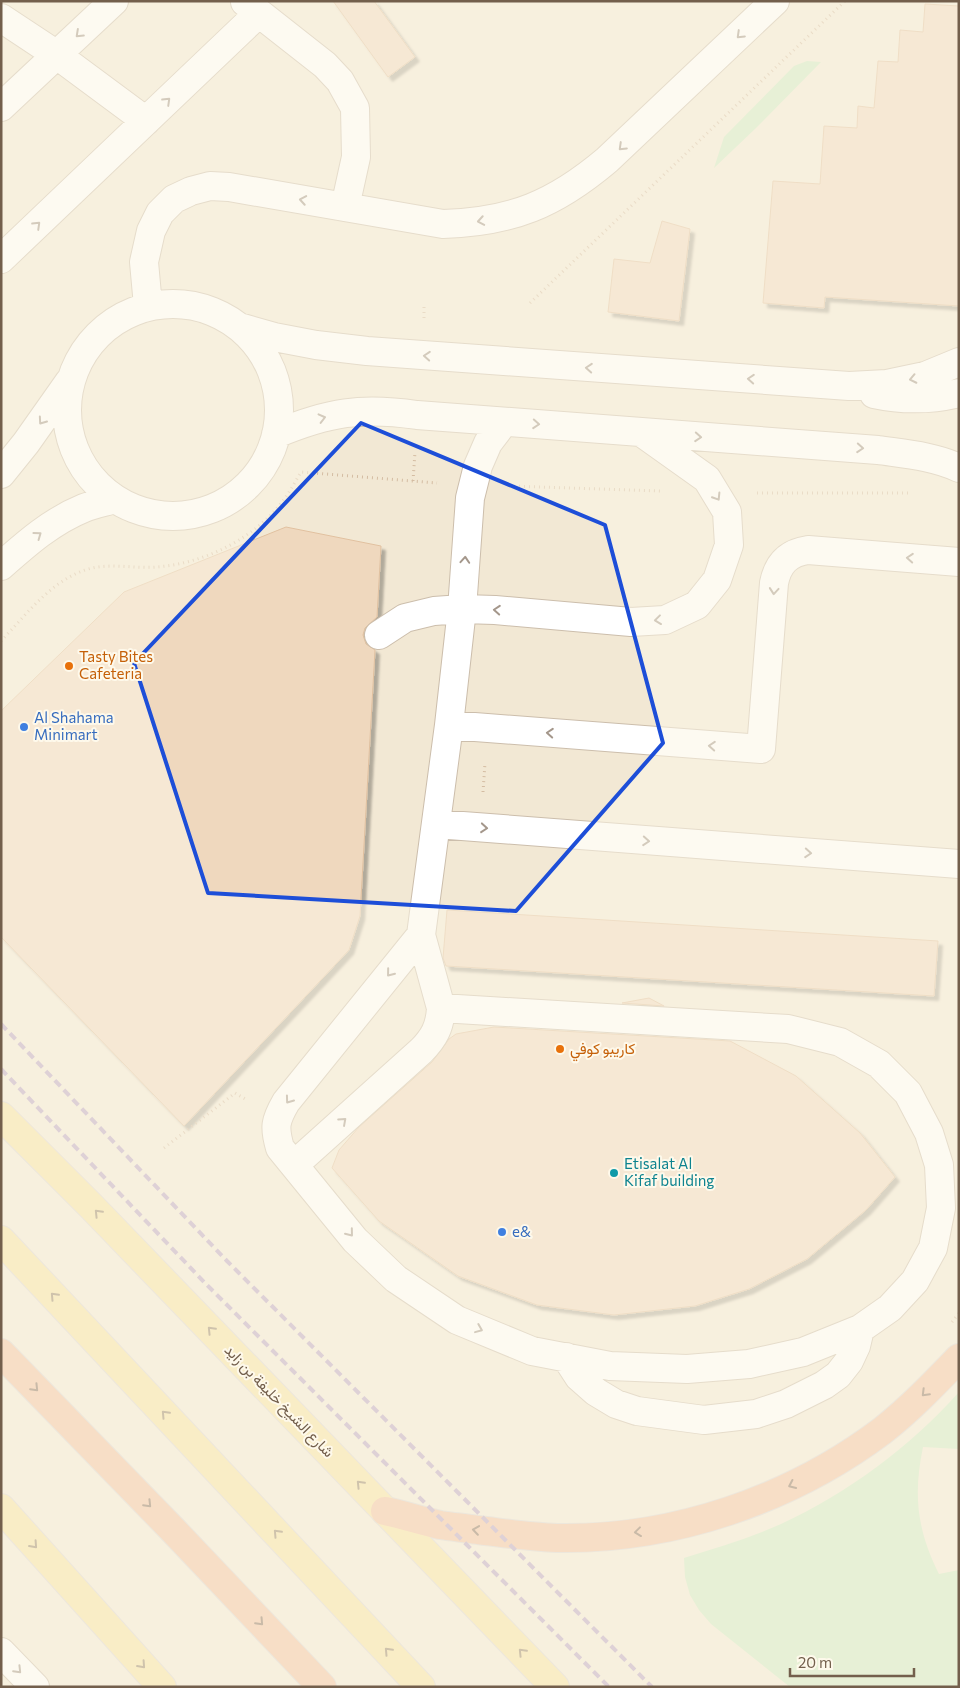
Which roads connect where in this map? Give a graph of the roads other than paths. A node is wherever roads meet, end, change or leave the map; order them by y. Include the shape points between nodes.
1 (114, 1) edge
2 (775, 1) edge
3 (251, 7) edge
4 (1, 18) edge
5 (57, 55) junction
6 (1, 107) edge
7 (146, 121) junction
8 (345, 207) junction
9 (1, 259) edge
10 (148, 306) junction
11 (239, 327) junction
12 (959, 362) edge
13 (70, 381) junction
14 (849, 386) junction
15 (959, 393) edge
16 (504, 422) junction
17 (641, 432) junction
18 (276, 434) junction
19 (954, 464) edge
20 (1, 474) edge
21 (115, 499) junction
22 (959, 562) edge
23 (1, 566) edge
24 (462, 608) junction
25 (379, 635) dead end
26 (449, 725) junction
27 (436, 824) junction
28 (959, 864) edge
29 (421, 935) junction
30 (441, 1008) junction
31 (1, 1116) edge
32 (294, 1165) junction
33 (1, 1240) edge
34 (860, 1329) junction
35 (1, 1353) edge
36 (566, 1357) junction
37 (959, 1358) edge
38 (1, 1508) edge
39 (385, 1510) junction
40 (1, 1652) edge
41 (35, 1687) edge
42 (162, 1687) edge
43 (322, 1687) edge
44 (421, 1687) edge
45 (555, 1687) edge

1 -> 5 street
2 -> 8 street via 608,160 557,197 528,210 472,223 443,224
7 -> 3 street
3 - 8 street via 325,65 340,81 355,108 356,157
4 - 5 street
5 - 6 street
5 - 7 street
9 -> 7 street
8 -> 10 street via 230,188 210,186 191,191 160,213 151,231 144,262
10 - 11 street via 180,304 211,311
10 - 13 street via 114,321 87,347
14 -> 11 street via 367,351 274,338
11 - 18 street via 259,348 273,374 279,404
12 -> 14 street via 906,380
13 -> 20 street
13 - 21 street via 67,422 79,462 106,494
14 - 15 street via 888,397 912,399
16 -> 17 street
18 -> 16 street via 307,421 366,411
24 -> 16 street via 473,484 488,443
17 -> 19 street via 878,450
17 -> 24 street via 707,479 727,512 729,546 717,580 698,605 665,620 632,622
18 - 21 street via 258,472 227,502 187,516 144,514
23 -> 21 street via 35,536 57,522 85,508
22 -> 26 street via 808,550 788,556 776,573 774,583 761,750
24 - 25 street via 405,618
24 - 26 street
26 - 27 street
27 -> 28 street
27 - 29 street
29 - 30 street
29 -> 32 street via 278,1116 276,1133 280,1148
32 -> 30 street via 430,1042 440,1020
30 - 34 street via 788,1029 840,1042 879,1064 908,1093 929,1133 939,1165 941,1208 933,1248 916,1281 890,1308
39 -> 31 main road, شارع الشيخ خليفة بن زايد
32 -> 36 street via 355,1240 396,1279 457,1320 532,1350
44 -> 33 main road
34 - 36 street via 803,1352 750,1364 687,1369 610,1366
34 - 36 street via 849,1361 838,1375 824,1384 786,1404 756,1414 704,1420 637,1411 616,1404 596,1392
35 -> 43 highway
37 -> 39 highway via 923,1396 840,1460 794,1485 702,1519 655,1530 558,1538 442,1525
38 -> 42 main road
45 -> 39 main road, شارع الشيخ خليفة بن زايد
40 -> 41 street

